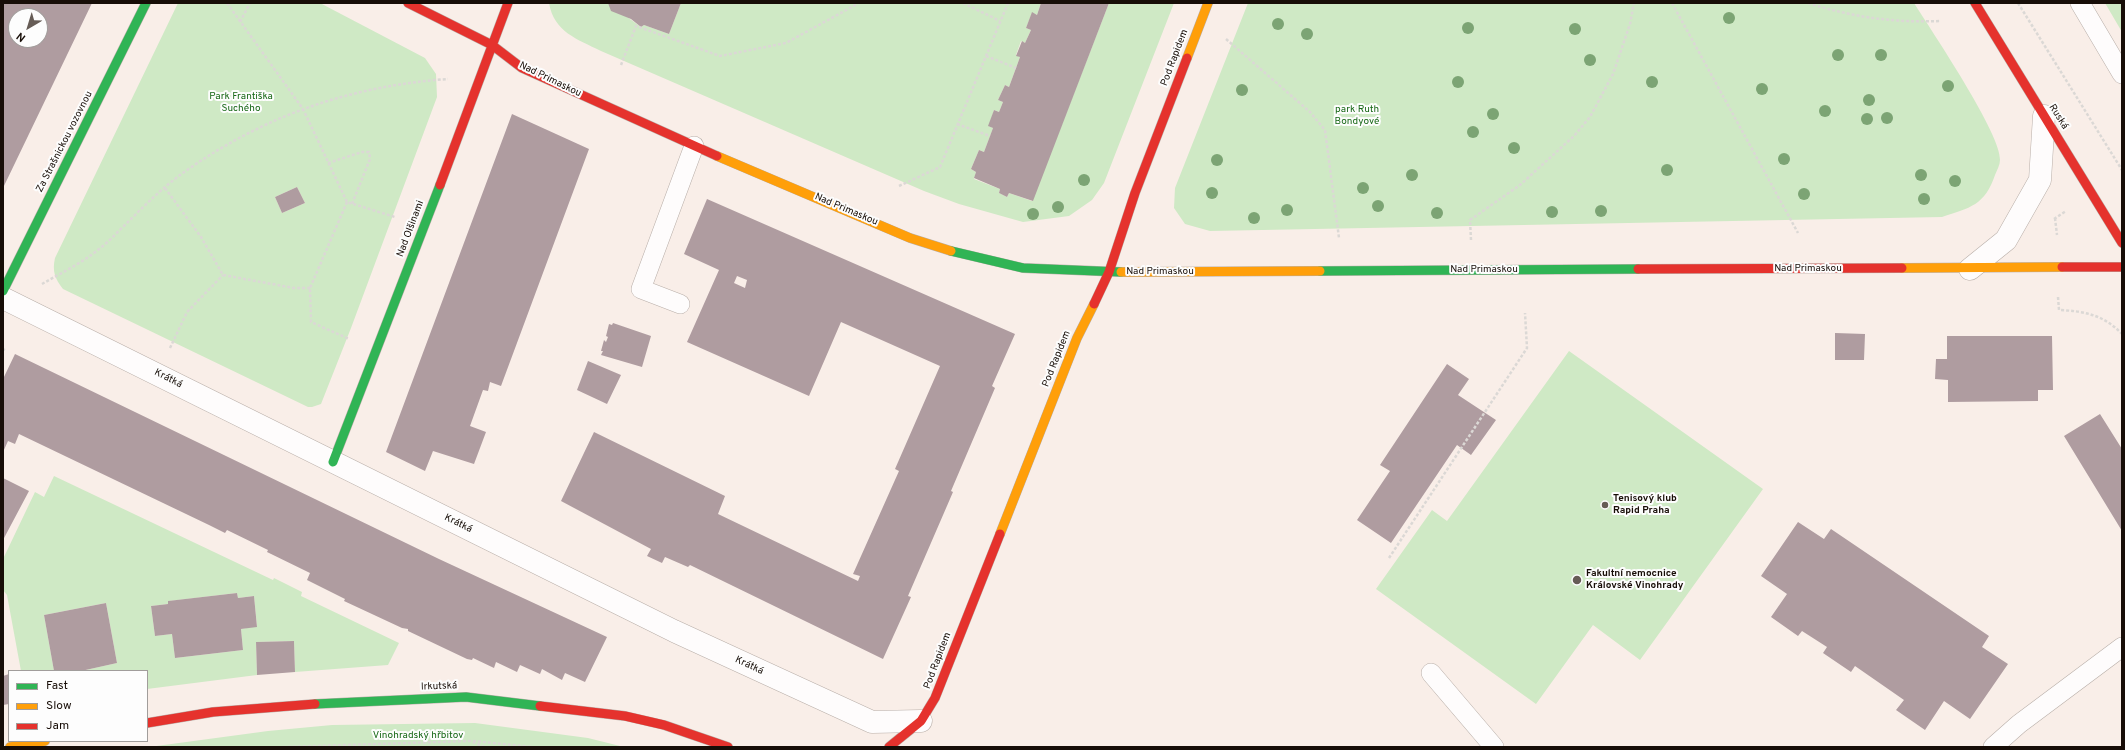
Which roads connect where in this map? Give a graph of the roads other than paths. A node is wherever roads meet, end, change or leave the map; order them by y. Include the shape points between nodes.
1 (146, 3) edge
2 (408, 3) edge
3 (508, 3) edge
4 (1208, 3) edge
5 (1975, 3) edge
6 (2080, 3) edge
7 (492, 44) junction
8 (2122, 74) edge
9 (2044, 116) junction
10 (694, 146) junction
11 (2122, 244) edge
12 (2122, 267) edge
13 (1970, 268) junction
14 (1109, 272) junction
15 (3, 291) edge
16 (3, 298) edge
17 (680, 304) dead end
18 (333, 462) junction
19 (2122, 647) edge
20 (1431, 672) dead end
21 (921, 722) junction
22 (148, 723) edge
23 (39, 742) edge
24 (898, 745) edge
25 (10, 747) edge
26 (728, 747) edge
27 (1494, 747) edge
28 (1993, 747) edge

1 - 15 street, Za Strašnickou vozovnou
2 - 7 street, Nad Primaskou
3 - 7 street, Nad Olšinami
4 - 14 street, Pod Rapidem via 1135,193
5 - 9 street, Ruská
6 - 8 lane
7 - 10 street, Nad Primaskou via 522,68
7 - 18 street, Nad Olšinami
9 - 11 street, Ruská
9 - 13 street via 2040,180 2006,240
10 - 14 street, Nad Primaskou via 910,238 966,256 1023,268
10 - 17 lane via 641,289
12 - 13 street, Nad Primaskou
13 - 14 street, Nad Primaskou
14 - 21 street, Pod Rapidem via 1077,338 935,698
16 - 18 street, Krátká
18 - 21 street, Krátká via 674,631 872,722
19 - 28 lane via 2019,724
20 - 27 lane
21 - 24 street
22 - 26 street, Irkutská via 221,711 351,701 466,697 625,716 664,725
23 - 25 street

